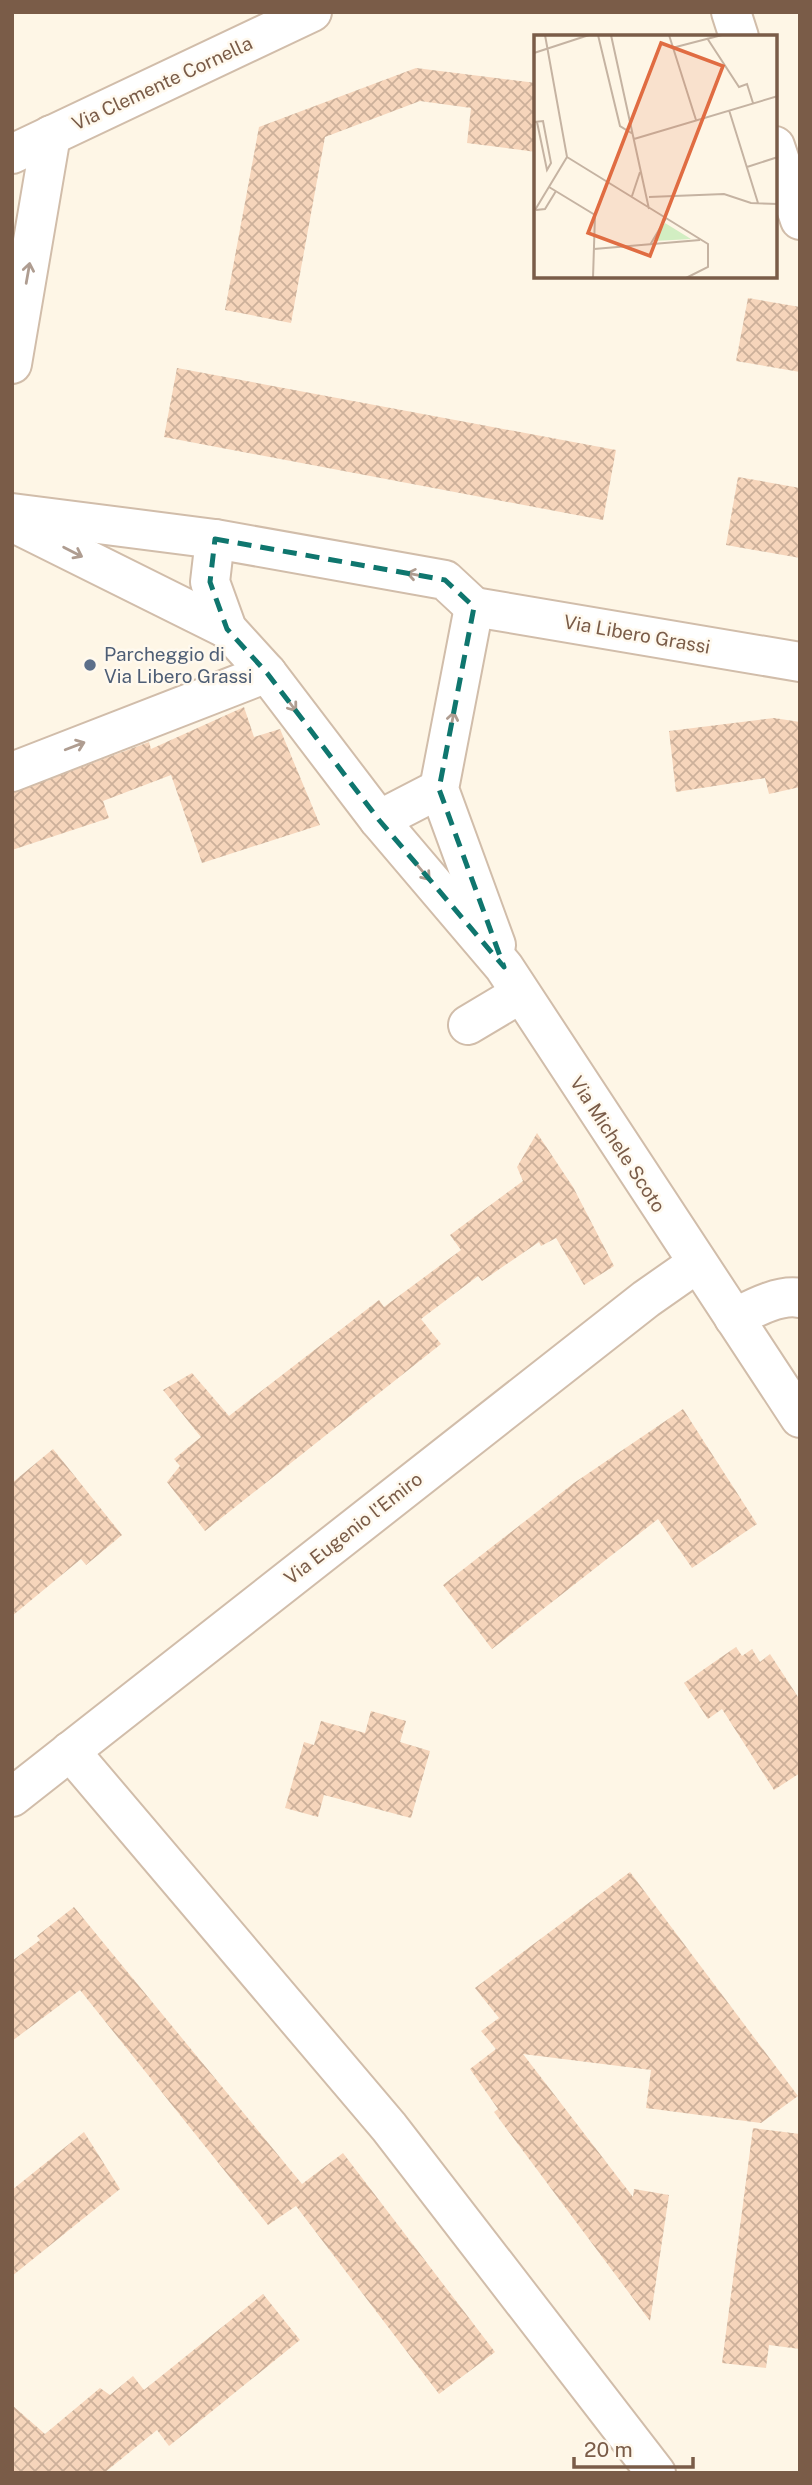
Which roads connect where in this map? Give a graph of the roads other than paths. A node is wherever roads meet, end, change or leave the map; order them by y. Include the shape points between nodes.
1 (312, 12) edge
2 (731, 12) edge
3 (738, 35) edge
4 (51, 135) junction
5 (777, 152) edge
6 (12, 154) edge
7 (800, 220) edge
8 (12, 364) edge
9 (12, 513) edge
10 (12, 522) edge
11 (215, 540) junction
12 (474, 607) junction
13 (227, 629) junction
14 (800, 662) edge
15 (267, 673) junction
16 (12, 772) edge
17 (439, 789) junction
18 (379, 820) junction
19 (512, 981) junction
20 (468, 1025) dead end
21 (696, 1264) junction
22 (800, 1298) edge
23 (734, 1318) junction
24 (800, 1418) edge
25 (70, 1751) junction
26 (12, 1797) edge
27 (656, 2473) edge

1 - 4 street, Via Clemente Cornella
2 - 3 street
4 - 6 street, Via Clemente Cornella
8 -> 4 street
5 - 7 street
9 - 11 street
10 -> 13 street
12 -> 11 street via 444,580
11 - 13 street via 210,582
12 - 14 street, Via Libero Grassi
17 -> 12 street
13 - 15 street
16 -> 15 street
15 -> 18 street
17 - 18 street
17 - 19 street
18 -> 19 street
19 - 20 street
19 - 21 street, Via Michele Scoto
21 - 23 street, Via Michele Scoto
21 - 25 street, Via Eugenio l'Emiro
22 - 23 street via 758,1306
23 - 24 street, Via Michele Scoto
25 - 26 street, Via Eugenio l'Emiro
25 - 27 street via 389,2127

